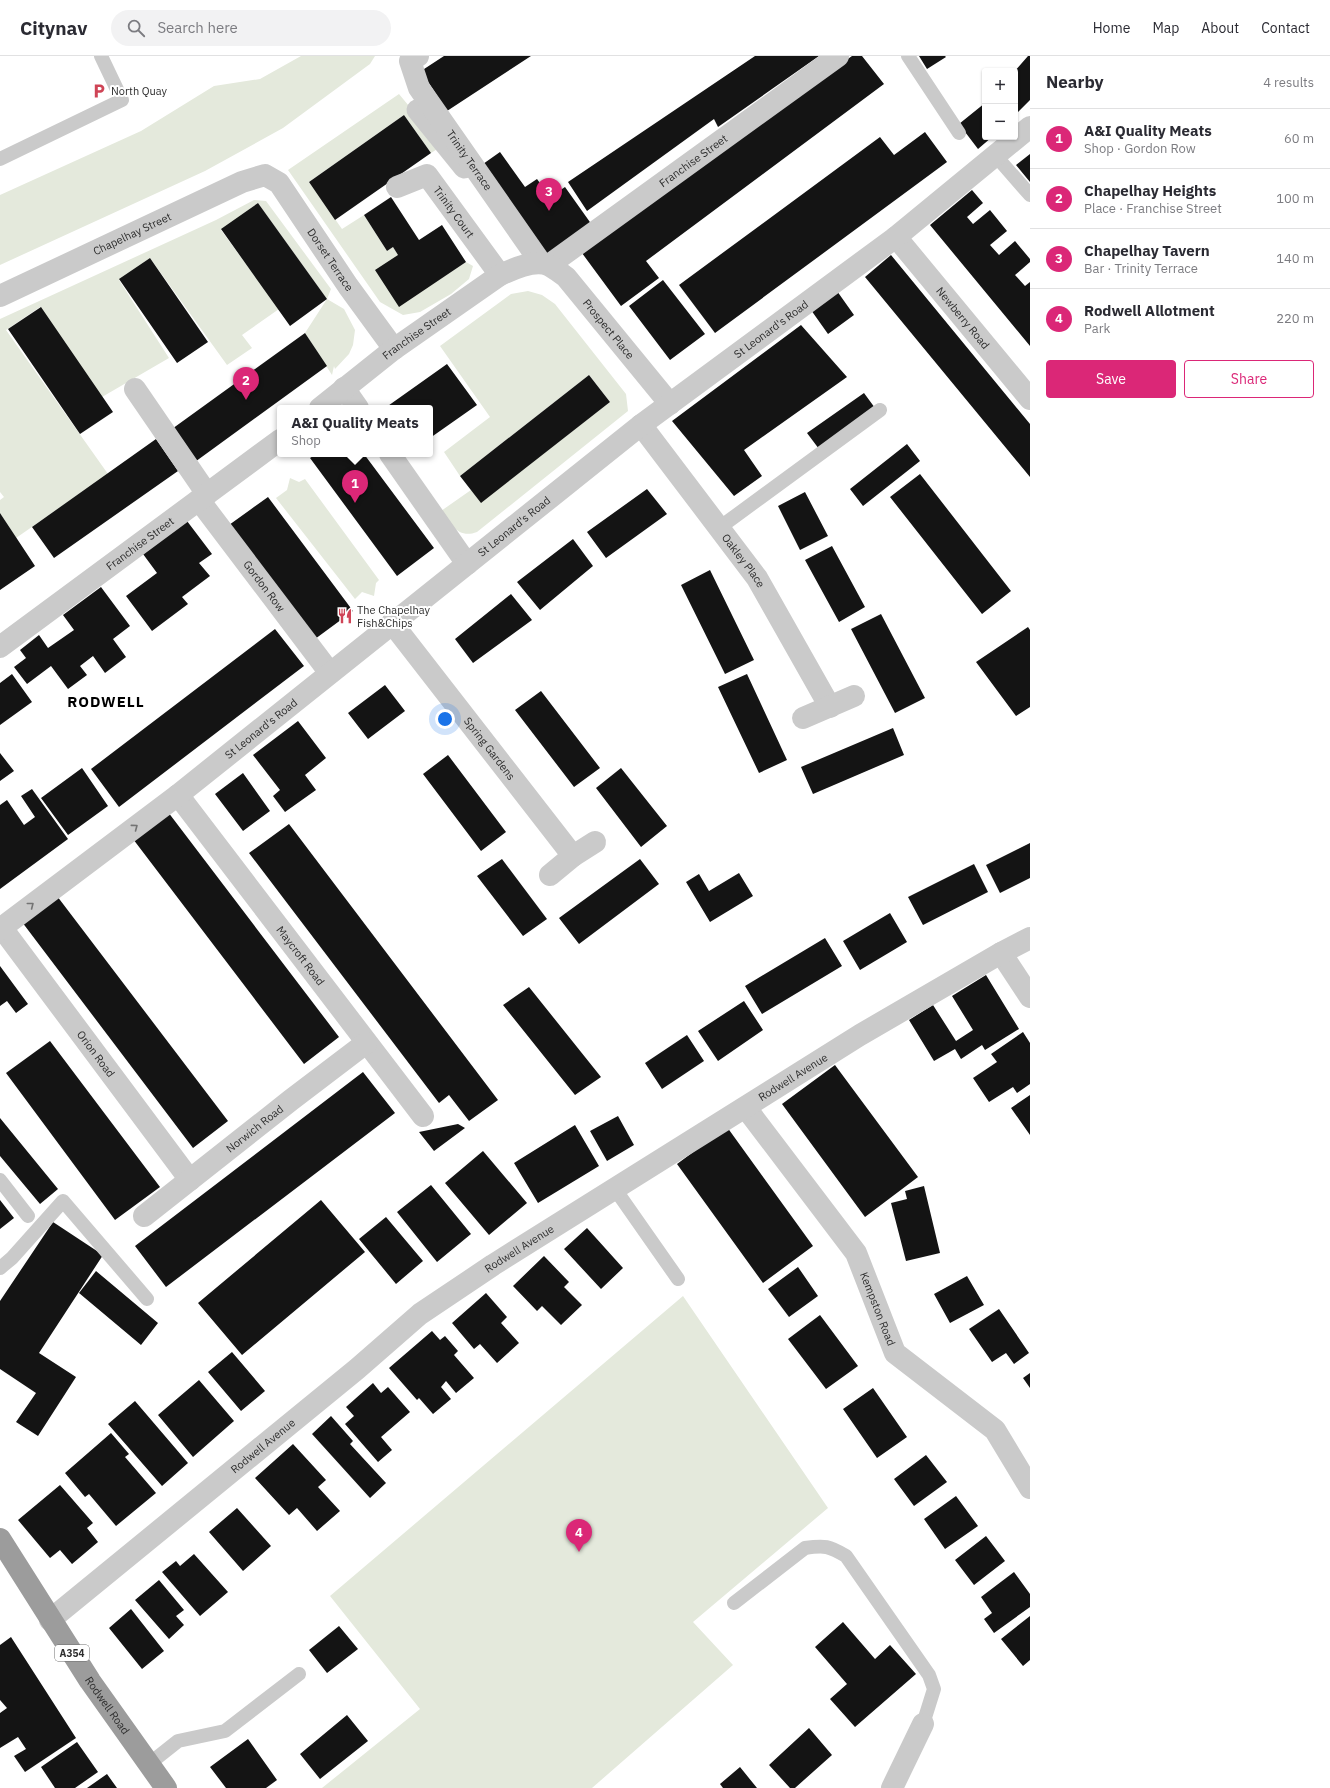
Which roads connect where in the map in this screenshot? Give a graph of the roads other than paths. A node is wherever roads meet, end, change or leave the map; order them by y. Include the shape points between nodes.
1 (101, 56) edge
2 (418, 56) edge
3 (838, 56) edge
4 (908, 56) edge
5 (417, 110) dead end
6 (1030, 127) edge
7 (959, 133) dead end
8 (996, 155) junction
9 (0, 158) edge
10 (265, 175) joint
11 (397, 187) dead end
12 (1030, 195) edge
13 (896, 237) junction
14 (545, 264) junction
15 (500, 274) junction
16 (0, 296) edge
17 (394, 349) junction
18 (344, 388) junction
19 (135, 390) dead end
20 (1030, 398) edge
21 (670, 404) junction
22 (324, 405) edge
23 (356, 405) edge
24 (880, 410) dead end
25 (641, 425) junction
26 (277, 442) edge
27 (392, 457) edge
28 (203, 497) junction
29 (719, 528) junction
30 (466, 564) junction
31 (392, 623) junction
32 (0, 647) edge
33 (330, 673) junction
34 (854, 696) dead end
35 (830, 707) junction
36 (803, 718) dead end
37 (178, 795) junction
38 (595, 842) dead end
39 (573, 856) junction
40 (550, 875) dead end
41 (1, 928) edge
42 (1030, 938) edge
43 (1001, 953) junction
44 (1030, 997) edge
45 (366, 1043) junction
46 (746, 1108) junction
47 (423, 1116) dead end
48 (0, 1180) edge
49 (190, 1180) junction
50 (615, 1189) junction
51 (28, 1216) dead end
52 (144, 1216) dead end
53 (0, 1268) edge
54 (678, 1279) dead end
55 (147, 1299) dead end
56 (1030, 1488) edge
57 (0, 1539) edge
58 (734, 1603) dead end
59 (50, 1620) junction
60 (299, 1674) dead end
61 (924, 1724) joint
62 (149, 1764) junction
63 (166, 1788) edge
64 (892, 1788) edge

1 - 9 lane via 122,100
2 - 14 street, Trinity Terrace via 410,61 419,88
3 - 14 street, Franchise Street
4 - 7 lane
5 - 14 street
6 - 8 street, St Leonard's Road
8 - 12 lane
8 - 13 street, St Leonard's Road
10 - 16 street, Chapelhay Street via 242,182
10 - 17 street, Dorset Terrace via 279,182 348,286
11 - 15 street, Trinity Court via 427,175
13 - 20 street, Newberry Road
13 - 21 street, St Leonard's Road
14 - 15 street, Franchise Street via 519,266
14 - 21 street, Prospect Place via 566,277
15 - 17 street, Franchise Street
17 - 18 street, Franchise Street
18 - 22 street, Franchise Street
18 - 23 street
19 - 28 street, Gordon Row
21 - 25 street, St Leonard's Road
24 - 29 lane
25 - 29 street, Oakley Place
25 - 30 street, St Leonard's Road
26 - 28 street, Franchise Street
27 - 30 street
28 - 32 street, Franchise Street
28 - 33 street, Gordon Row
29 - 35 street, Oakley Place via 756,578
30 - 31 street, St Leonard's Road
31 - 33 street, St Leonard's Road
31 - 39 street, Spring Gardens
33 - 37 street, St Leonard's Road
34 - 35 street
35 - 36 street
41 -> 37 street, St Leonard's Road
37 - 45 street, Maycroft Road
38 - 39 street
39 - 40 street
41 - 49 street, Orion Road
42 - 43 street, Rodwell Avenue
43 - 44 street
43 - 46 street, Rodwell Avenue via 860,1035
45 - 47 street, Maycroft Road
45 - 49 street, Norwich Road
46 - 50 street, Rodwell Avenue
46 - 56 street, Kempston Road via 856,1253 895,1353 995,1430
48 - 51 lane
49 - 52 street, Norwich Road
50 - 54 lane
50 - 59 street, Rodwell Avenue via 420,1314 357,1369
53 - 55 lane via 63,1201
57 - 59 highway, Rodwell Road / A354
58 - 61 lane via 805,1548 831,1547 846,1556 929,1675 934,1689
59 - 62 highway, Rodwell Road / A354
60 - 62 lane via 225,1731 178,1741
61 - 64 street
62 - 63 highway, Rodwell Road / A354

